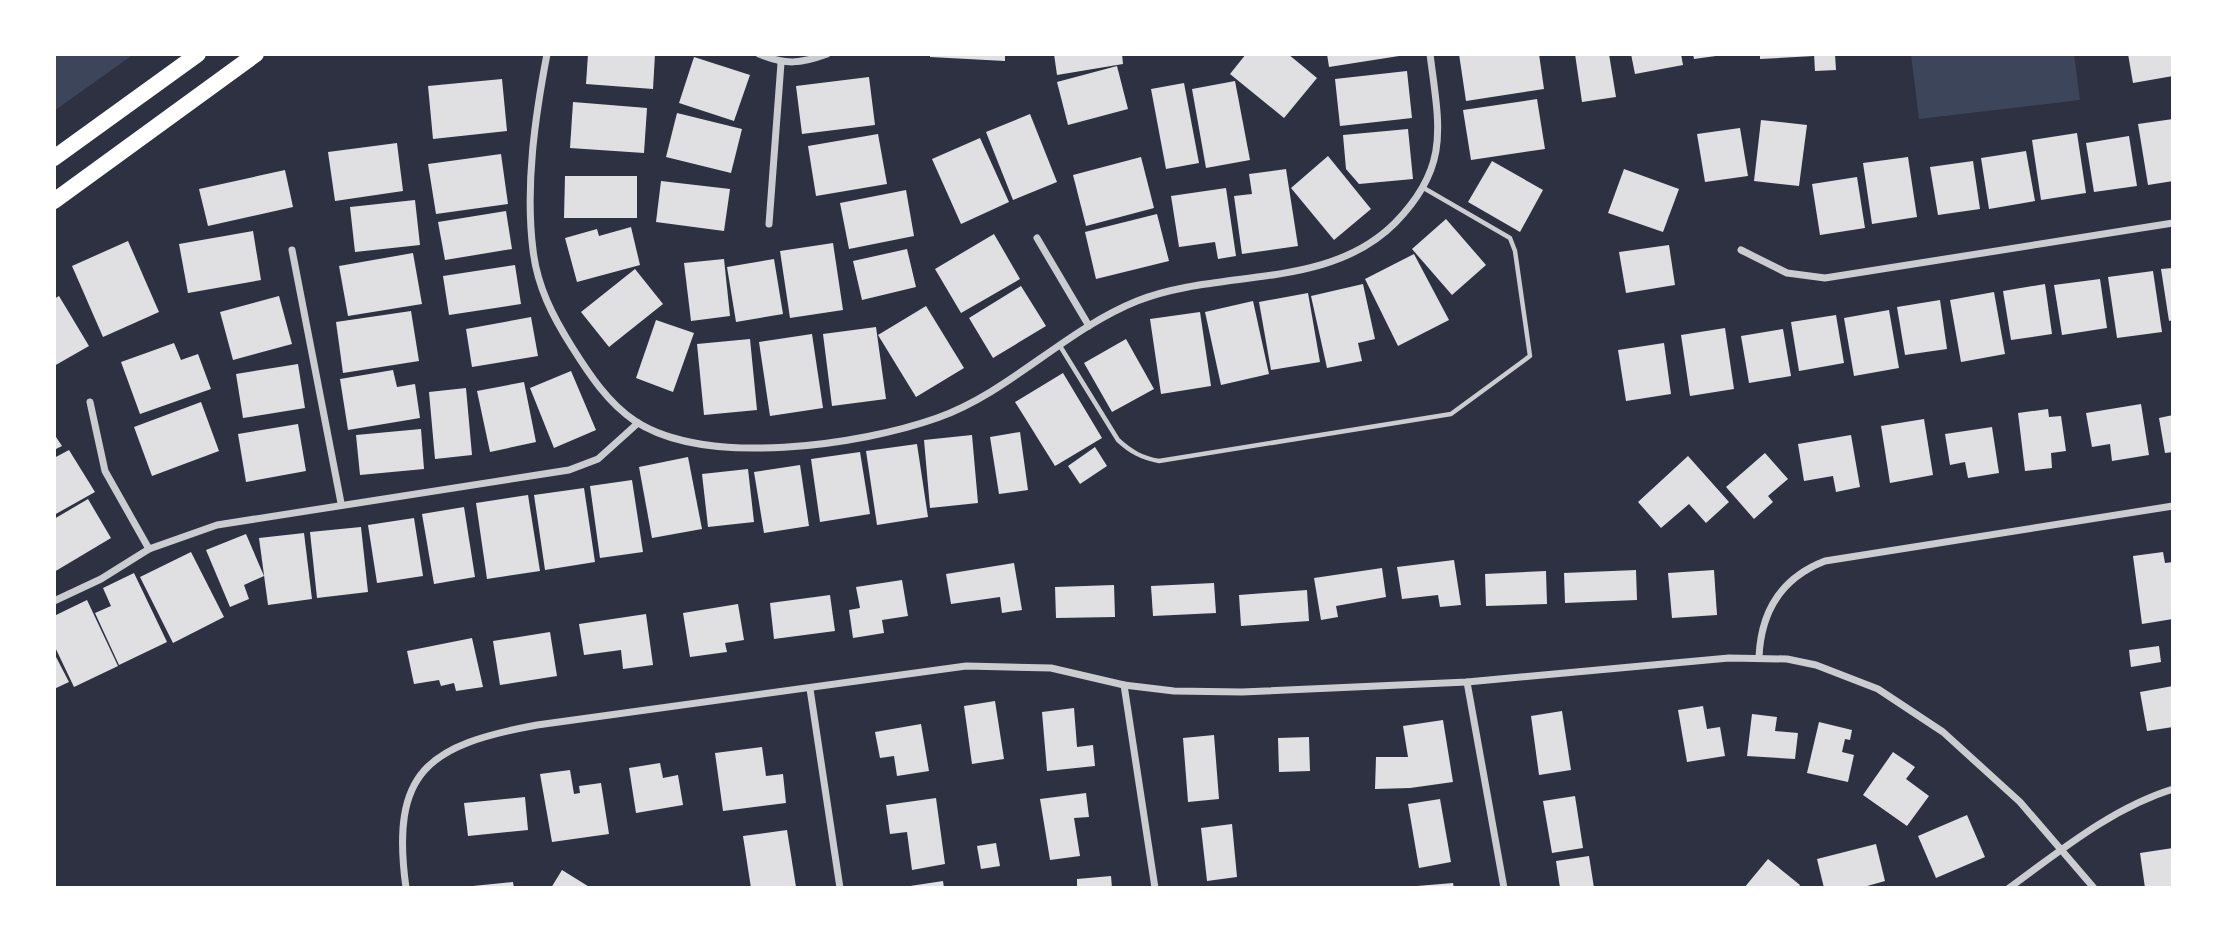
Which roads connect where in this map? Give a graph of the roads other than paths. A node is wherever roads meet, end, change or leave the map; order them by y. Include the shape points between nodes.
1 (198, 54) edge
2 (256, 54) edge
3 (547, 54) edge
4 (760, 54) edge
5 (827, 54) edge
6 (1430, 54) edge
7 (781, 63) junction
8 (54, 158) edge
9 (1422, 187) junction
10 (54, 201) edge
11 (2173, 223) edge
12 (769, 224) dead end
13 (1037, 238) dead end
14 (292, 250) dead end
15 (1741, 250) dead end
16 (1089, 326) junction
17 (1060, 346) junction
18 (90, 402) dead end
19 (638, 423) junction
20 (341, 503) junction
21 (2173, 506) edge
22 (149, 549) junction
23 (54, 601) edge
24 (1759, 657) junction
25 (1467, 682) junction
26 (1124, 685) junction
27 (810, 690) junction
28 (2173, 789) edge
29 (2063, 849) junction
30 (406, 888) edge
31 (840, 888) edge
32 (1155, 888) edge
33 (1504, 888) edge
34 (2009, 888) edge
35 (2094, 888) edge

1 - 8 main road
2 - 10 main road
3 - 19 street via 532,178 532,234 538,273 551,310 582,364
4 - 7 street
5 - 7 street
6 - 9 street via 1439,143
7 - 12 street
9 - 16 street via 1394,225 1345,257 1311,268 1163,293 1122,307
9 - 17 lane via 1510,238 1530,356 1451,414 1159,461 1131,452 1118,440
11 - 15 street via 1825,278 1787,273
13 - 16 street
14 - 20 street
16 - 17 street
17 - 19 street via 953,411 864,435 740,449 698,443
18 - 22 street via 105,471
19 - 20 street via 598,459 569,470
20 - 22 street via 217,525
21 - 24 street via 1825,561 1791,579 1771,604 1760,635
22 - 23 street via 102,579
24 - 25 street
24 - 29 street via 1816,665 1888,695 1978,762
25 - 26 street via 1242,692
25 - 33 street
26 - 27 street via 1051,668 1015,665 966,666
26 - 32 street
27 - 30 street via 498,732 463,743 437,757 417,781 402,818
27 - 31 street
28 - 29 street via 2126,809
29 - 34 street
29 - 35 street

